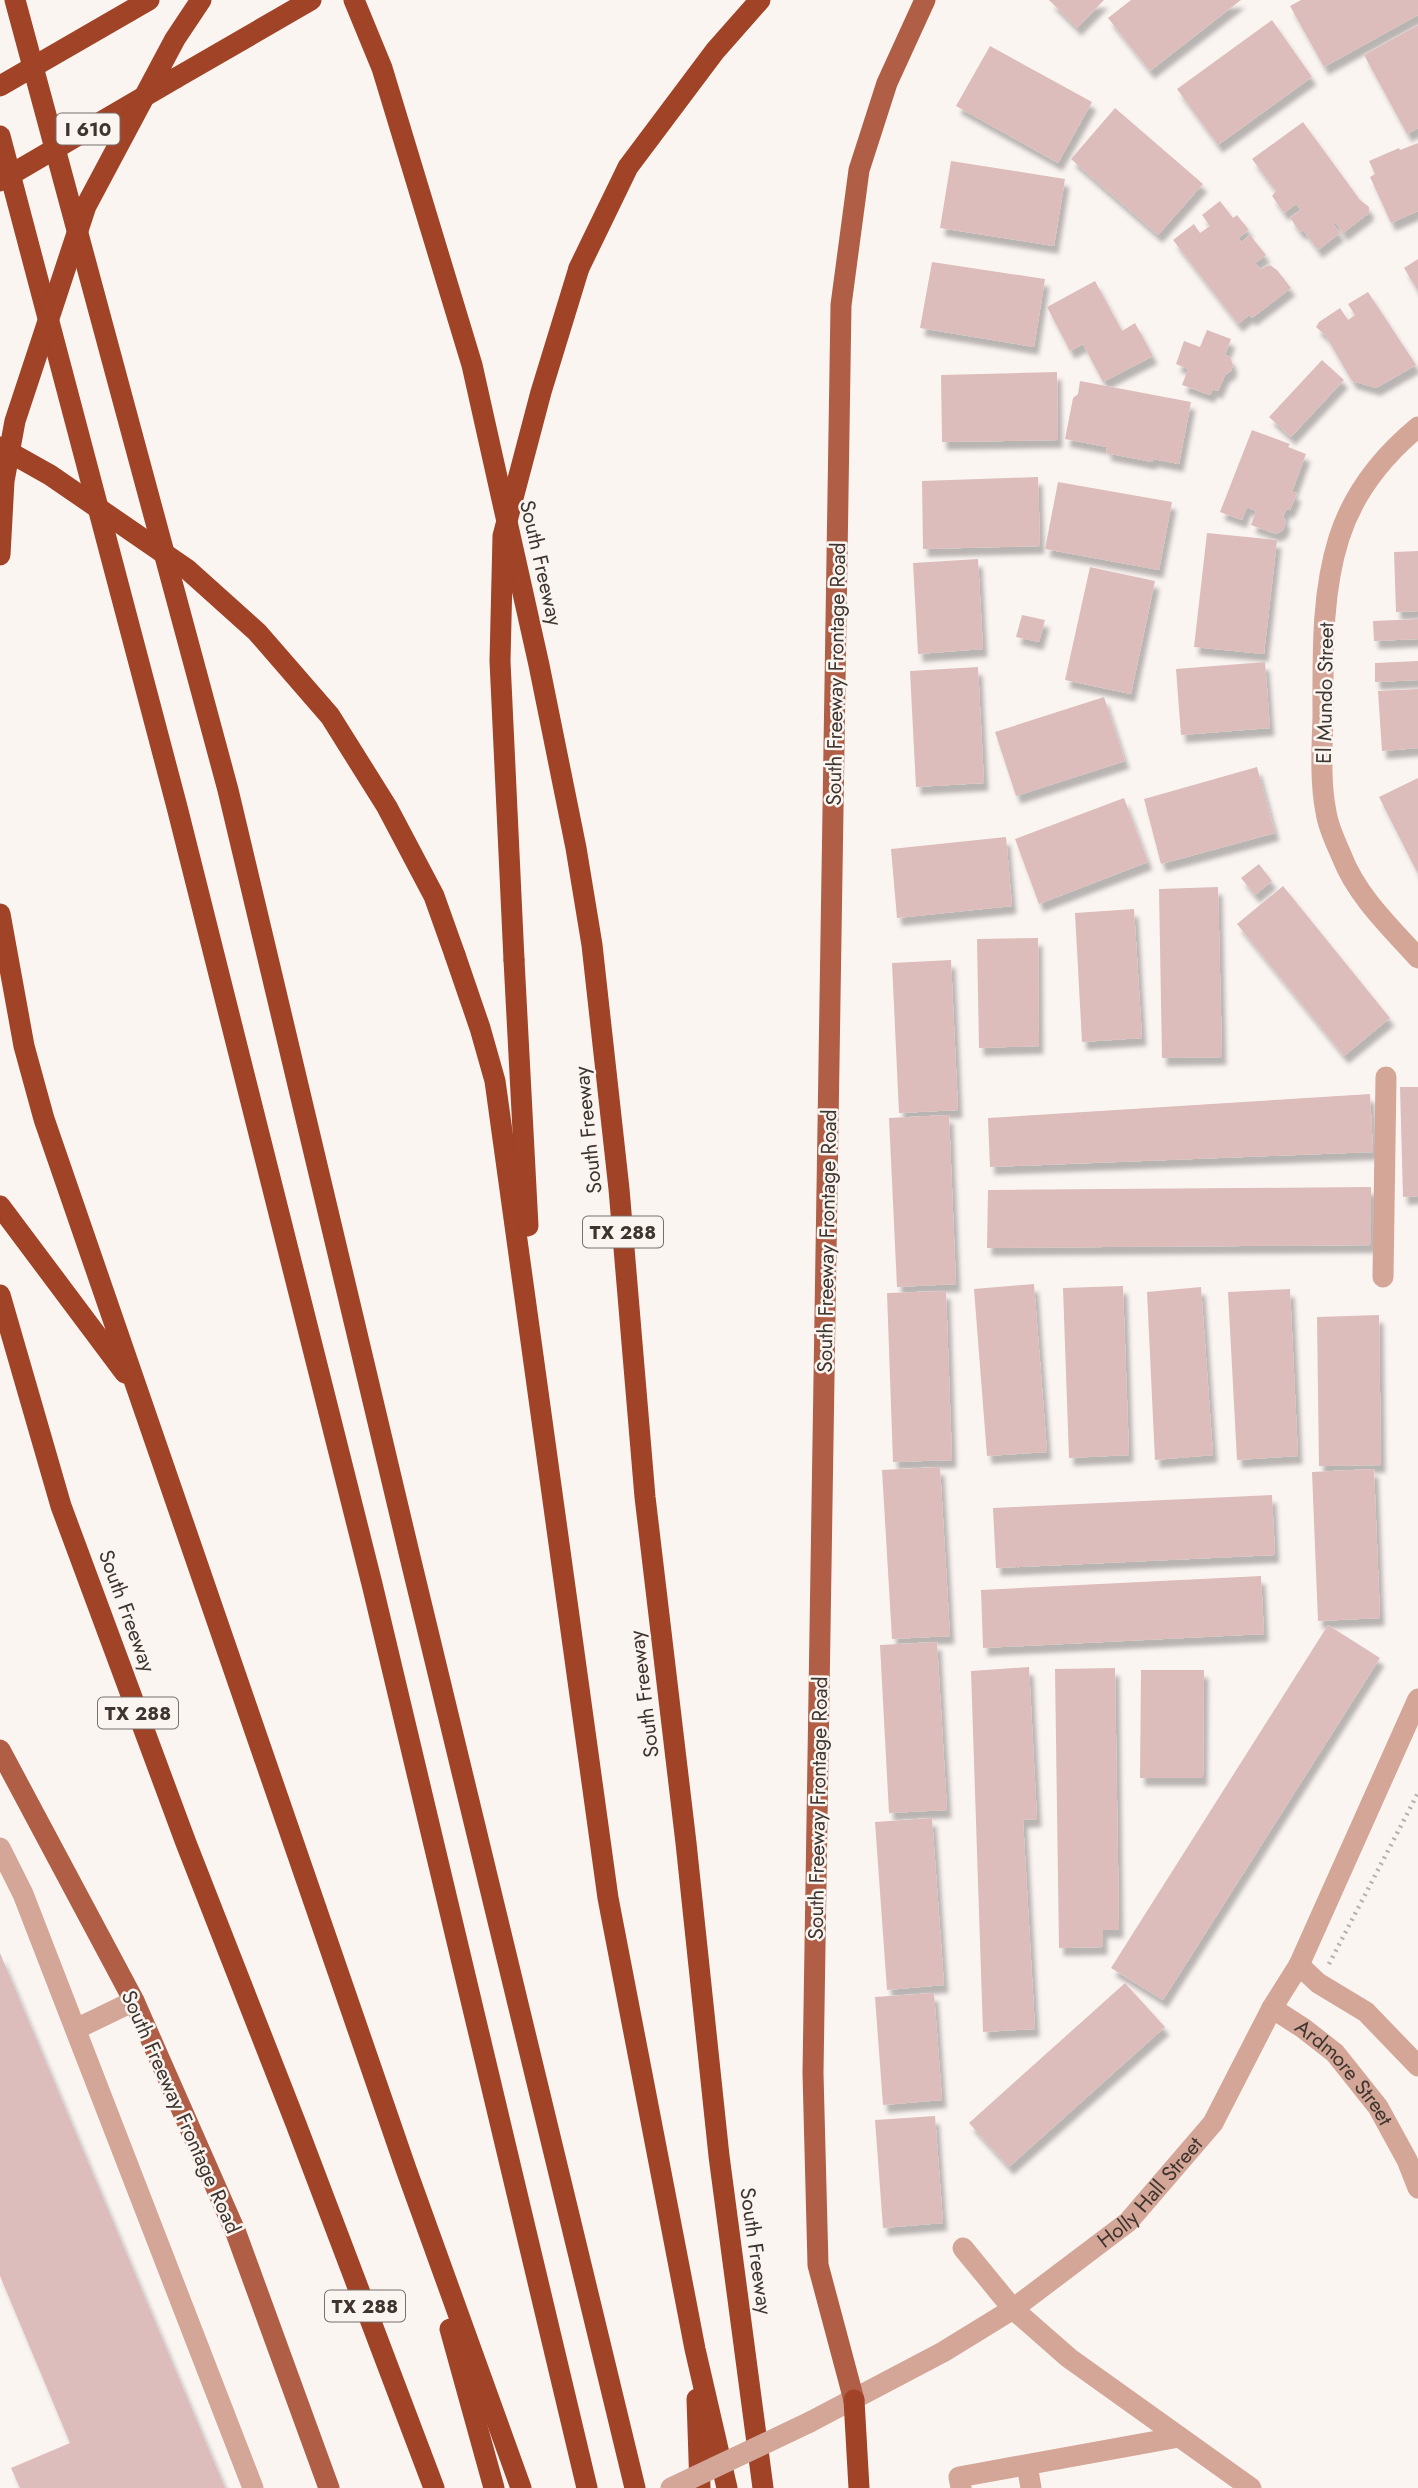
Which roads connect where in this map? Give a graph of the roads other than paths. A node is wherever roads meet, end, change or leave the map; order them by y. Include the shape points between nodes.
1 (15, 0) edge
2 (149, 0) edge
3 (201, 0) edge
4 (311, 0) edge
5 (354, 0) edge
6 (760, 0) edge
7 (925, 0) edge
8 (0, 86) edge
9 (0, 136) edge
10 (0, 181) edge
11 (1418, 427) edge
12 (0, 447) edge
13 (0, 555) edge
14 (0, 914) edge
15 (1418, 958) edge
16 (1386, 1077) dead end
17 (0, 1206) edge
18 (1383, 1277) dead end
19 (0, 1295) edge
20 (535, 1358) junction
21 (135, 1386) junction
22 (1418, 1699) edge
23 (0, 1750) edge
24 (0, 1849) edge
25 (1298, 1965) junction
26 (134, 2001) junction
27 (1272, 2008) junction
28 (76, 2029) junction
29 (1418, 2066) edge
30 (406, 2169) junction
31 (1418, 2188) edge
32 (963, 2248) dead end
33 (1013, 2309) junction
34 (695, 2349) junction
35 (854, 2400) junction
36 (1180, 2437) junction
37 (1027, 2465) junction
38 (254, 2488) edge
39 (330, 2488) edge
40 (434, 2488) edge
41 (495, 2488) edge
42 (522, 2488) edge
43 (587, 2488) edge
44 (635, 2488) edge
45 (671, 2488) edge
46 (700, 2488) edge
47 (727, 2488) edge
48 (763, 2488) edge
49 (859, 2488) edge
50 (961, 2488) edge
51 (1031, 2488) edge
52 (1251, 2488) edge

1 - 44 highway via 228,790
2 - 8 highway, bridge
3 - 13 highway, bridge via 175,39 86,205 15,421
4 - 10 highway, I 610, bridge
5 - 48 highway, South Freeway / TX 288 via 382,68 472,365 584,896 619,1189 645,1497 719,2155
6 - 20 highway, bridge via 715,51 628,167 579,268 503,536 499,661
7 - 35 main road, South Freeway Frontage Road via 887,83 859,170 841,305 813,2059 818,2265
9 - 43 highway via 180,820 369,1571
11 - 15 street, El Mundo Street via 1370,476 1340,536 1326,600 1322,746 1326,813 1343,861 1372,907
12 - 20 highway, bridge via 50,474 188,570 257,632 330,716 387,807 434,896 495,1081
14 - 21 highway via 40,1107
16 - 18 street
17 - 21 highway
19 - 40 highway, South Freeway / TX 288 via 66,1518
20 - 34 highway via 608,1898
21 - 30 highway
22 - 25 street, Holly Hall Street
23 - 26 main road, South Freeway Frontage Road
24 - 28 street via 23,1894
25 - 27 street, Holly Hall Street
25 - 29 street via 1366,2012
26 - 28 street
26 - 39 main road, South Freeway Frontage Road via 236,2234
27 - 31 street, Ardmore Street via 1335,2053 1378,2107
27 - 33 street, Holly Hall Street via 1213,2123 1128,2222
28 - 38 street
30 - 41 highway
30 - 42 highway
32 - 33 street
33 - 35 street, Holly Hall Street
33 - 36 street via 1069,2358
34 - 46 highway
34 - 47 highway
35 - 45 street, Holly Hall Street, bridge
35 - 49 highway
36 - 37 street
36 - 52 street
37 - 50 street via 959,2477
37 - 51 street

